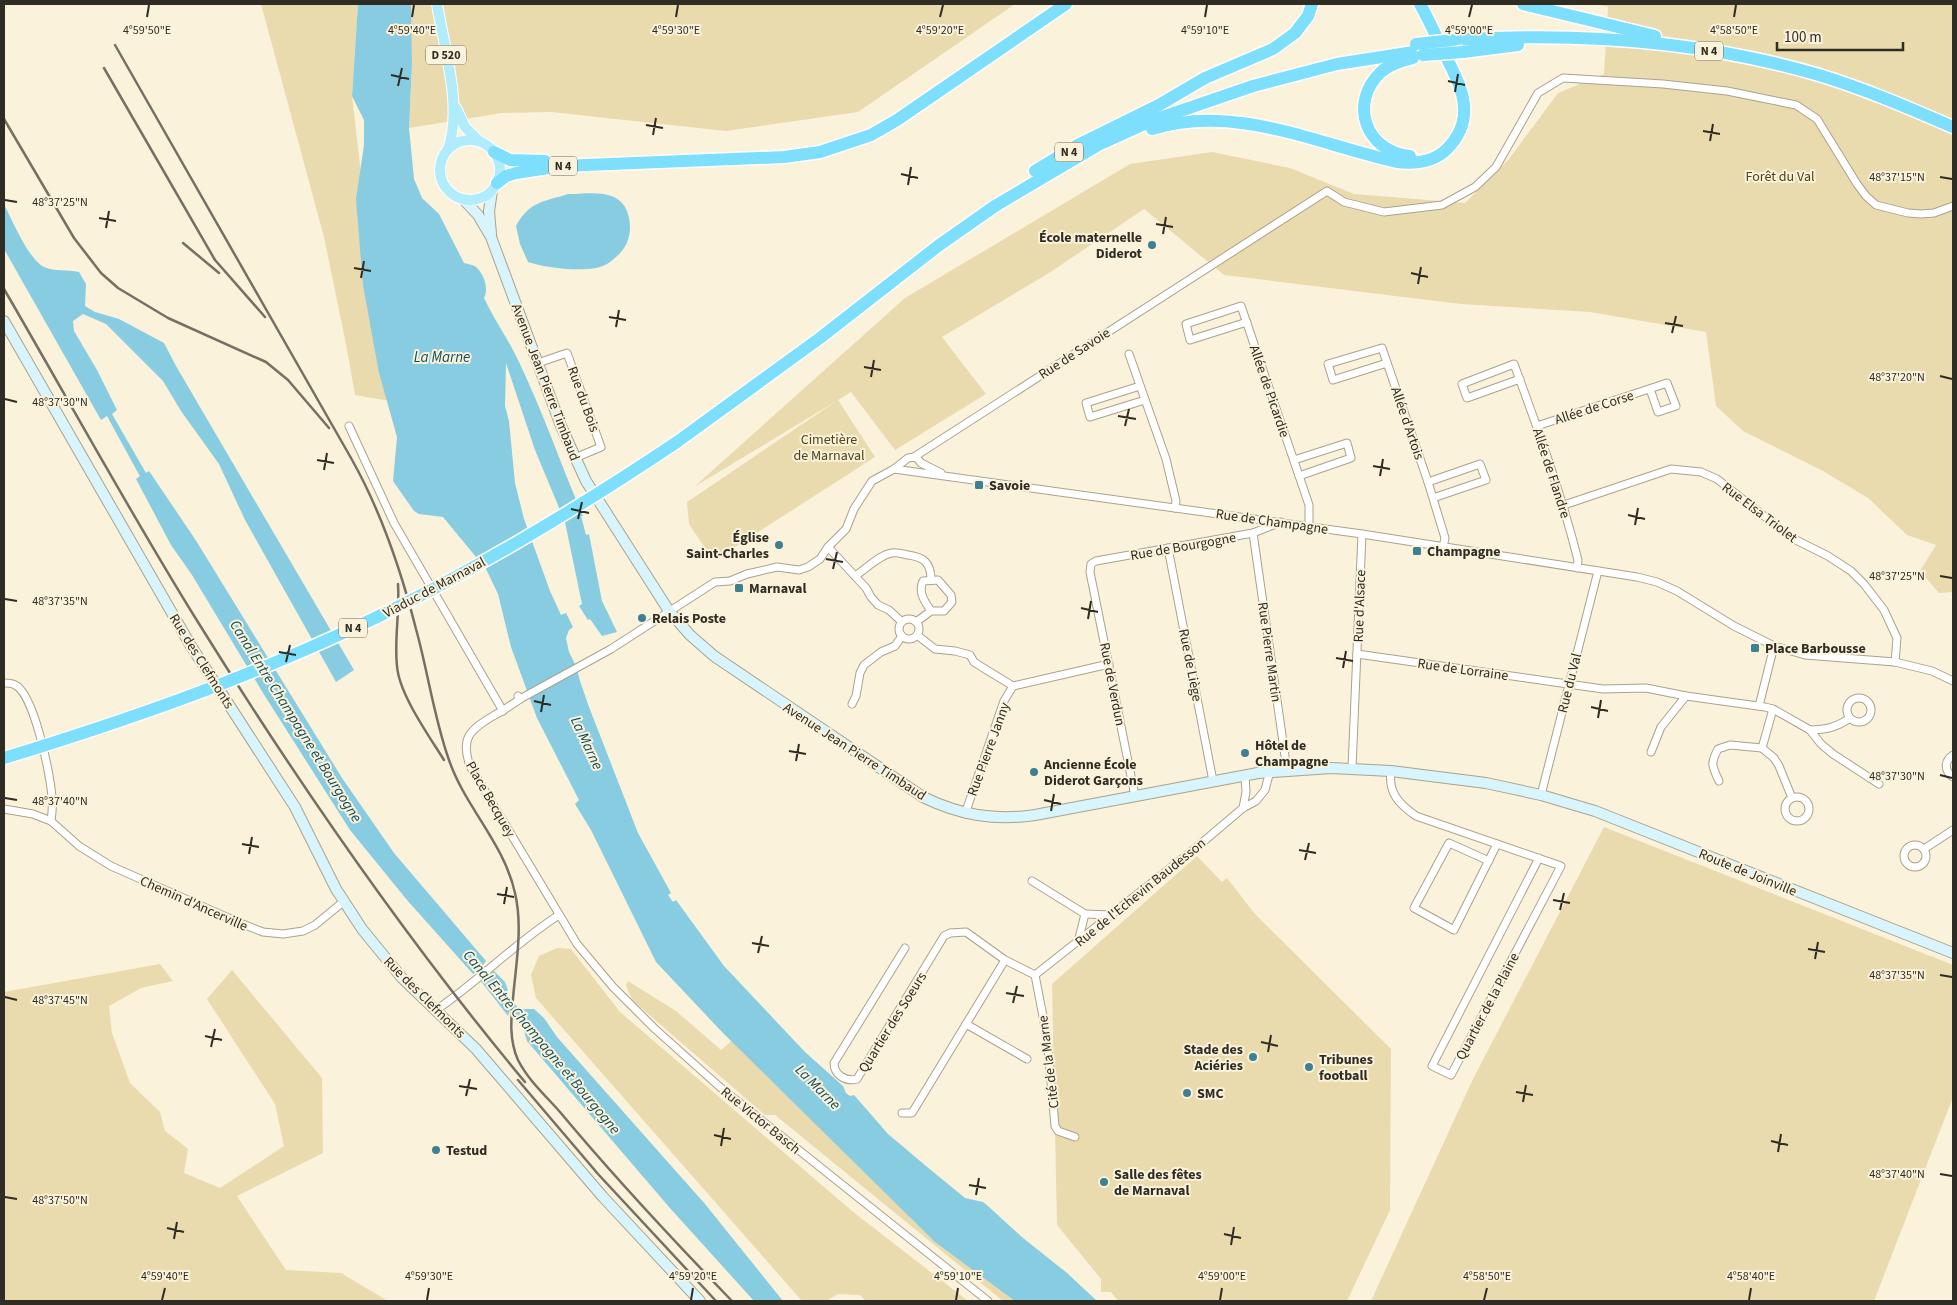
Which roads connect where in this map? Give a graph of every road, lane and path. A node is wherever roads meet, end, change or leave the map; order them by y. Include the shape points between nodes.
1 (438, 4) edge
2 (1062, 4) edge
3 (1312, 4) edge
4 (1414, 4) edge
5 (1420, 4) edge
6 (1523, 4) edge
7 (1459, 46) junction
8 (1420, 50) junction
9 (1726, 53) junction
10 (455, 107) junction
11 (1953, 127) edge
12 (1953, 134) edge
13 (479, 142) junction
14 (448, 149) junction
15 (494, 152) junction
16 (1039, 174) junction
17 (494, 187) junction
18 (464, 200) junction
19 (1953, 206) edge
20 (491, 237) junction
21 (4, 321) edge
22 (1247, 322) junction
23 (1129, 354) dead end
24 (538, 363) junction
25 (1387, 363) junction
26 (1520, 379) junction
27 (1140, 386) junction
28 (1650, 389) dead end
29 (1145, 400) junction
30 (349, 426) dead end
31 (1537, 426) junction
32 (575, 458) junction
33 (906, 460) junction
34 (918, 460) junction
35 (1294, 460) junction
36 (894, 469) junction
37 (913, 472) junction
38 (945, 475) junction
39 (1299, 476) junction
40 (1428, 482) junction
41 (1433, 498) junction
42 (1564, 505) junction
43 (1175, 508) junction
44 (1281, 522) junction
45 (1309, 527) junction
46 (1253, 533) junction
47 (1362, 534) junction
48 (828, 547) junction
49 (1443, 547) junction
50 (1168, 548) junction
51 (1577, 568) junction
52 (1598, 571) junction
53 (1090, 572) joint
54 (855, 576) junction
55 (931, 580) junction
56 (931, 610) junction
57 (669, 611) junction
58 (902, 622) junction
59 (916, 622) junction
60 (917, 635) junction
61 (902, 636) junction
62 (1774, 646) junction
63 (1357, 654) junction
64 (1895, 662) junction
65 (1109, 664) junction
66 (1953, 681) edge
67 (4, 683) edge
68 (1569, 684) junction
69 (1013, 686) junction
70 (1686, 696) junction
71 (852, 704) dead end
72 (1759, 706) junction
73 (1773, 709) junction
74 (503, 711) junction
75 (1850, 718) dead end
76 (1810, 730) junction
77 (1762, 748) junction
78 (1651, 752) dead end
79 (1953, 755) edge
80 (4, 758) edge
81 (1352, 768) junction
82 (1287, 770) junction
83 (1391, 771) junction
84 (1270, 772) junction
85 (1245, 775) junction
86 (1953, 777) edge
87 (1213, 781) junction
88 (1719, 781) dead end
89 (1879, 784) dead end
90 (1541, 795) junction
91 (1135, 796) junction
92 (1792, 798) dead end
93 (1243, 808) junction
94 (4, 809) edge
95 (965, 814) junction
96 (51, 821) junction
97 (1953, 830) edge
98 (1497, 844) junction
99 (1924, 849) dead end
100 (1539, 858) junction
101 (1489, 861) junction
102 (1032, 881) dead end
103 (344, 902) junction
104 (1085, 914) junction
105 (559, 915) junction
106 (1111, 916) junction
107 (1078, 942) junction
108 (905, 948) dead end
109 (1953, 953) edge
110 (1006, 960) junction
111 (1035, 975) junction
112 (436, 1010) junction
113 (966, 1024) junction
114 (1027, 1059) dead end
115 (902, 1113) dead end
116 (1075, 1137) dead end
117 (700, 1301) edge
118 (988, 1301) edge

1 - 10 main road, D 520
2 - 15 highway, N 4 via 907,108 866,130 831,142 783,150 533,161 510,160
2 - 17 highway, N 4 via 897,120 871,135 833,149 784,157 561,166 506,176
3 - 16 highway, N 4 via 1302,25 1287,40 1121,122
4 - 8 highway, N 4 via 1450,77 1458,110 1450,136 1438,148 1423,154 1398,154 1381,146 1370,133 1364,115 1367,95 1372,82 1382,71
5 - 16 highway, N 4 via 1457,78 1464,107 1458,134 1443,153 1434,158 1415,163 1397,162 1271,128 1240,122 1194,120 1134,134
6 - 9 highway, N 4
7 - 8 highway, N 4, bridge
7 - 9 highway, N 4 via 1496,37 1567,37 1638,41
7 - 12 highway, N 4 via 1605,46 1721,60 1852,94
8 - 16 highway, N 4 via 1333,58 1209,92 1068,153
9 - 11 highway, N 4 via 1829,78
10 - 13 main road, D 520
10 - 14 main road, D 520 via 454,130
13 - 14 main road via 466,140
13 - 15 main road
14 - 18 main road via 440,168 442,183 451,194
15 - 17 main road via 500,164
16 - 80 highway, Viaduc de Marnaval / N 4, bridge via 933,241 815,333 776,369 677,442 533,534 435,588 311,647 180,699
17 - 18 main road via 479,199
17 - 20 main road via 489,211
18 - 20 main road
19 - 34 street, Rue de Savoie via 1922,214 1876,205 1857,184 1817,118 1796,105 1727,91 1563,78 1538,94 1496,167 1475,187 1442,206 1384,212 1344,202 1326,191 927,447
20 - 24 main road, Avenue Jean Pierre Timbaud
21 - 103 main road, Rue des Clefmonts via 191,646 295,806
22 - 22 street, Allée de Picardie via 1190,340 1186,324 1241,306
22 - 35 street, Allée de Picardie
23 - 27 street
24 - 32 main road, Avenue Jean Pierre Timbaud
24 - 32 street, Rue du Bois via 567,353 601,447
25 - 25 street, Allée d'Artois via 1382,348 1328,364 1333,380
25 - 40 street, Allée d'Artois
26 - 26 street via 1467,398 1462,384 1514,364
26 - 31 street, Allée de Flandre
27 - 29 street
27 - 29 street via 1086,403 1090,417
28 - 31 street, Allée de Corse
29 - 43 street via 1166,459
30 - 74 street via 394,523
31 - 42 street, Allée de Flandre
32 - 57 main road, Avenue Jean Pierre Timbaud
33 - 34 street
33 - 36 street
33 - 37 street via 905,467
34 - 37 street, Rue de Savoie via 920,468
34 - 38 street, Rue de Champagne
35 - 39 street, Allée de Picardie
35 - 39 street via 1347,443 1351,458
36 - 37 street
36 - 48 street via 872,481 846,529
37 - 38 street, Rue de Champagne
38 - 43 street, Rue de Champagne
39 - 45 street, Allée de Picardie via 1308,506
40 - 41 street, Allée d'Artois
40 - 41 street via 1480,464 1486,480
41 - 49 street, Allée d'Artois via 1445,538
42 - 51 street, Allée de Flandre via 1578,560
42 - 64 street, Rue Elsa Triolet via 1671,469 1701,472 1717,480 1792,538 1851,571 1884,610 1896,638
43 - 44 street, Rue de Champagne
44 - 45 street, Rue de Champagne
44 - 46 street, Rue de Bourgogne
45 - 47 street, Rue de Champagne
46 - 50 street, Rue de Bourgogne
46 - 82 street, Rue Pierre Martin
47 - 49 street, Rue de Champagne
47 - 63 street, Rue d'Alsace
48 - 54 street
48 - 57 street via 808,567 799,570 777,567 730,581 715,582
49 - 51 street, Rue de Champagne
50 - 53 street, Rue de Bourgogne via 1096,561
50 - 87 street, Rue de Liège
51 - 52 street, Rue de Champagne
52 - 62 street, Rue de Champagne via 1657,582
52 - 68 street, Rue du Val
53 - 65 street, Rue de Verdun
54 - 55 street via 892,553 919,556 927,561
54 - 58 street via 878,605
55 - 56 street via 923,581 920,587
55 - 56 street via 938,580 944,586 952,602 944,611
56 - 59 street
57 - 74 street, Place Becquey via 611,649 519,697
57 - 95 main road, Avenue Jean Pierre Timbaud via 701,645 728,666 908,788 937,804
58 - 59 street via 910,619
58 - 61 street via 899,631
59 - 60 street via 919,627
60 - 61 street via 908,639
60 - 69 street, Rue Pierre Janny via 935,649 970,655 974,662
61 - 71 street via 895,646 864,665
62 - 64 street, Rue de Champagne via 1804,655
62 - 72 street
63 - 68 street, Rue de Lorraine
63 - 81 street, Rue d'Alsace
64 - 66 street, Rue de Champagne via 1932,671
65 - 69 street, Rue Pierre Janny
65 - 91 street, Rue de Verdun
67 - 96 street via 16,685 31,705 46,762 52,798
68 - 70 street, Rue de Lorraine via 1603,689 1646,688
68 - 90 street, Rue du Val
69 - 95 street, Rue Pierre Janny via 1004,701
70 - 72 street, Rue de Lorraine
70 - 78 street via 1661,727
72 - 73 street, Rue de Lorraine
73 - 76 street, Rue de Lorraine
73 - 77 street
74 - 105 street, Place Becquey via 469,734 467,758
75 - 76 street via 1834,727
76 - 89 street, Rue de Lorraine via 1820,744
77 - 88 street via 1730,745 1718,749 1712,767
77 - 92 street via 1779,766
79 - 86 street via 1946,764 1948,773
81 - 82 main road, Avenue Jean Pierre Timbaud
81 - 83 main road, Avenue Jean Pierre Timbaud
82 - 84 main road, Avenue Jean Pierre Timbaud
83 - 90 main road, Avenue Jean Pierre Timbaud
83 - 98 street via 1393,794 1416,816
84 - 85 main road, Avenue Jean Pierre Timbaud
84 - 93 street, Rue de l'Echevin Baudesson via 1268,785 1261,796
85 - 87 main road, Avenue Jean Pierre Timbaud
85 - 93 street
87 - 91 main road, Avenue Jean Pierre Timbaud
90 - 109 main road, Route de Joinville via 1595,811
91 - 95 main road, Avenue Jean Pierre Timbaud via 1017,818
93 - 106 street, Rue de l'Echevin Baudesson
94 - 96 street
96 - 103 street, Chemin d'Ancerville via 79,846 111,866 263,932 303,931
97 - 99 street
98 - 100 street
98 - 101 street
100 - 100 street, Quartier de la Plaine via 1432,1066 1451,1075 1561,866
101 - 101 street via 1449,843 1414,908 1454,930
102 - 104 street
103 - 112 main road, Rue des Clefmonts via 392,968
104 - 106 street
104 - 107 street
105 - 112 street
105 - 118 street, Rue Victor Basch via 600,973 684,1056
106 - 107 street, Rue de l'Echevin Baudesson
107 - 111 street, Rue de l'Echevin Baudesson
108 - 110 street, Quartier des Soeurs via 834,1063 837,1074 844,1078 857,1078 944,936 966,932
110 - 111 street, Quartier des Soeurs
110 - 113 street
111 - 116 street, Cité de la Marne via 1047,1037 1055,1126 1058,1131
112 - 117 main road, Rue des Clefmonts via 476,1049 603,1198
113 - 114 street
113 - 115 street via 912,1113

